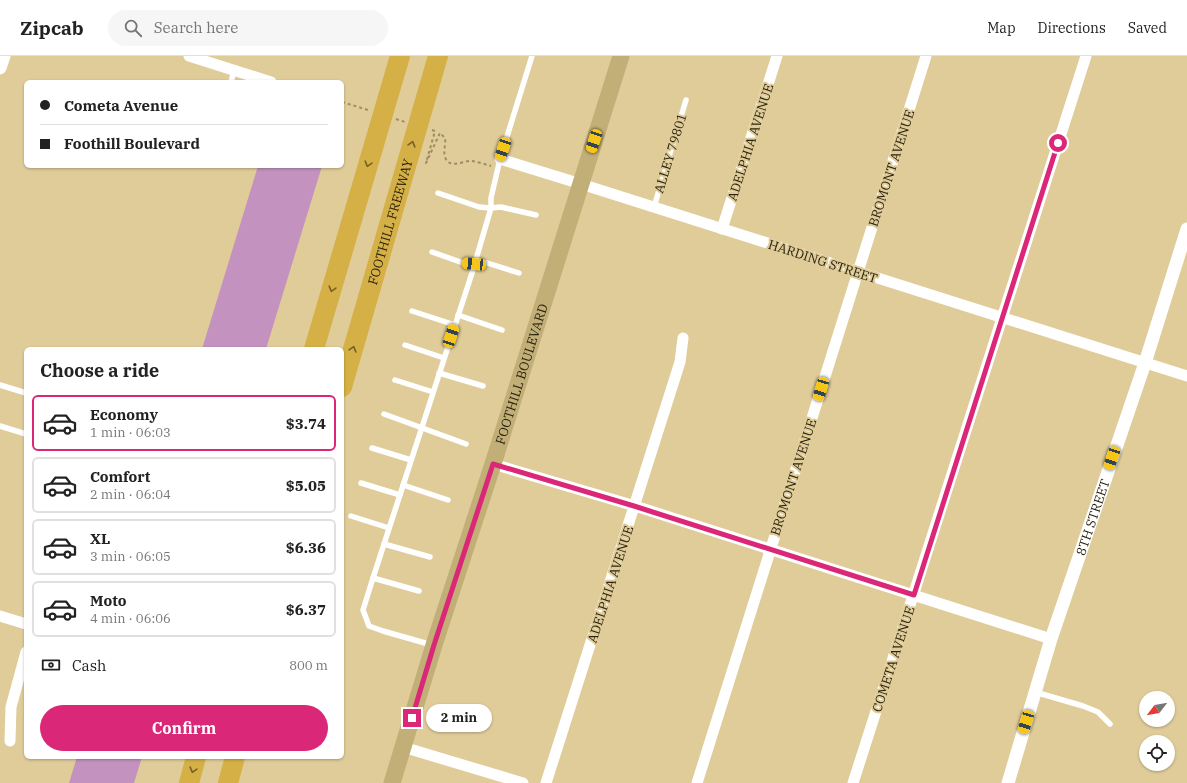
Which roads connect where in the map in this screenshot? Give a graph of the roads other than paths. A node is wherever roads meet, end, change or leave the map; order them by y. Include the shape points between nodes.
1 (4, 56) edge
2 (189, 56) edge
3 (396, 56) edge
4 (400, 56) edge
5 (438, 56) edge
6 (443, 56) edge
7 (532, 56) edge
8 (621, 56) edge
9 (777, 56) edge
10 (926, 56) edge
11 (1086, 56) edge
12 (0, 68) edge
13 (234, 71) junction
14 (232, 80) edge
15 (264, 80) edge
16 (429, 84) junction
17 (386, 100) junction
18 (686, 100) dead end
19 (499, 164) junction
20 (580, 184) junction
21 (438, 193) dead end
22 (654, 207) junction
23 (490, 208) junction
24 (536, 215) dead end
25 (722, 229) junction
26 (1187, 229) edge
27 (432, 252) dead end
28 (474, 264) junction
29 (858, 272) junction
30 (519, 273) dead end
31 (412, 311) dead end
32 (458, 315) junction
33 (1002, 318) junction
34 (455, 325) junction
35 (502, 330) dead end
36 (683, 338) dead end
37 (405, 345) dead end
38 (315, 347) edge
39 (444, 358) junction
40 (1145, 363) junction
41 (439, 373) junction
42 (1187, 376) edge
43 (344, 380) edge
44 (395, 380) dead end
45 (0, 385) edge
46 (483, 386) dead end
47 (433, 392) junction
48 (24, 393) edge
49 (384, 414) dead end
50 (0, 426) edge
51 (421, 428) junction
52 (24, 433) edge
53 (466, 444) dead end
54 (372, 448) dead end
55 (411, 460) junction
56 (493, 464) junction
57 (361, 483) dead end
58 (403, 485) junction
59 (400, 494) junction
60 (448, 500) dead end
61 (634, 506) junction
62 (351, 516) dead end
63 (389, 528) junction
64 (384, 544) junction
65 (770, 549) junction
66 (430, 558) dead end
67 (373, 578) junction
68 (419, 591) dead end
69 (914, 595) junction
70 (0, 616) edge
71 (24, 623) edge
72 (1051, 639) junction
73 (434, 645) junction
74 (24, 659) edge
75 (1035, 692) junction
76 (1110, 724) dead end
77 (10, 741) dead end
78 (403, 747) junction
79 (195, 759) edge
80 (234, 759) edge
81 (189, 783) edge
82 (228, 783) edge
83 (392, 783) edge
84 (523, 783) edge
85 (546, 783) edge
86 (697, 783) edge
87 (853, 783) edge
88 (1008, 783) edge

1 - 12 street
2 - 13 street
3 - 17 highway
4 - 17 highway
5 - 16 highway, FOOTHILL FREEWAY
6 - 16 highway
7 - 19 lane
8 - 20 main road, FOOTHILL BOULEVARD
9 - 25 street, ADELPHIA AVENUE
10 - 29 street, BROMONT AVENUE
11 - 33 street, COMETA AVENUE
13 - 14 lane
13 - 15 street
43 -> 16 highway, FOOTHILL FREEWAY
17 -> 38 highway
18 - 22 lane, ALLEY 79801
19 - 20 street, HARDING STREET
19 - 23 lane
20 - 22 street, HARDING STREET
20 - 56 main road, FOOTHILL BOULEVARD
21 - 23 lane via 478,207
22 - 25 street, HARDING STREET
23 - 24 lane via 501,207
23 - 28 lane
25 - 29 street, HARDING STREET
26 - 40 street, 8TH STREET
27 - 28 lane via 466,264
28 - 30 lane via 484,262
28 - 32 lane
29 - 33 street, HARDING STREET
29 - 65 street, BROMONT AVENUE
31 - 34 lane
32 - 34 lane
32 - 35 lane
33 - 40 street, HARDING STREET
33 - 69 street, COMETA AVENUE
34 - 39 lane
36 - 61 street, ADELPHIA AVENUE via 680,362
37 - 39 lane
39 - 41 lane
40 - 42 street, HARDING STREET
40 - 72 street, 8TH STREET
41 - 46 lane
41 - 47 lane
44 - 47 lane
45 - 48 lane
47 - 51 lane
49 - 51 lane
50 - 52 lane
51 - 53 lane
51 - 55 lane
54 - 55 lane
55 - 58 lane
56 - 61 street
56 - 73 main road, FOOTHILL BOULEVARD
57 - 59 lane
58 - 59 lane
58 - 60 lane
59 - 63 lane
61 - 65 street
61 - 85 street, ADELPHIA AVENUE
62 - 63 lane
63 - 64 lane
64 - 66 lane
64 - 67 lane
65 - 69 street
65 - 86 street, BROMONT AVENUE
67 - 68 lane
67 - 73 lane via 363,610 369,626
69 - 72 street
69 - 87 street, COMETA AVENUE
70 - 71 street
72 - 75 street, 8TH STREET
73 - 78 main road, FOOTHILL BOULEVARD
74 - 77 street via 11,707
75 - 76 lane via 1084,706 1098,712
75 - 88 street, 8TH STREET
78 - 83 main road, FOOTHILL BOULEVARD
78 - 84 street
79 -> 81 highway
80 - 82 highway

